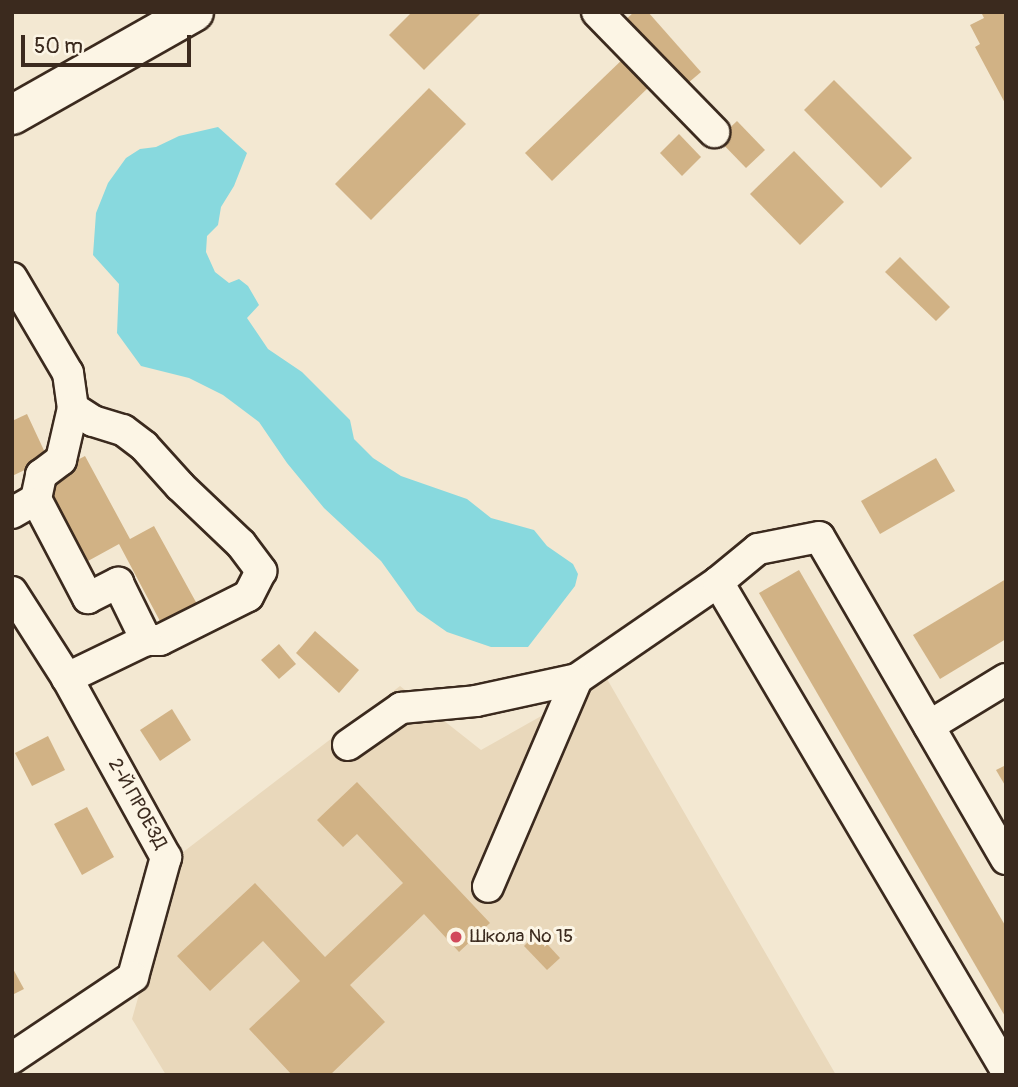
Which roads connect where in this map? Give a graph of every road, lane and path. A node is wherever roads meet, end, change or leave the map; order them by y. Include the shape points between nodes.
1 (597, 12) edge
2 (172, 18) edge
3 (12, 115) edge
4 (714, 132) dead end
5 (12, 278) edge
6 (73, 408) junction
7 (24, 506) edge
8 (718, 582) junction
9 (12, 592) edge
10 (146, 640) junction
11 (67, 678) junction
12 (577, 679) junction
13 (1006, 679) edge
14 (929, 726) junction
15 (348, 745) dead end
16 (1006, 859) edge
17 (488, 887) dead end
18 (12, 1058) edge
19 (1006, 1070) edge

1 - 4 street
2 - 3 main road
5 - 6 street via 68,373
6 - 7 street via 61,460 41,475
6 - 10 street via 93,421 123,430 144,446 241,544 261,571 248,596 160,640
7 - 10 street via 89,597 118,583
8 - 12 street
8 - 14 street via 758,549 819,537
8 - 19 street
9 - 11 street, 2-Й ПРОЕЗД
10 - 11 street
11 - 18 street, 2-Й ПРОЕЗД via 166,857 134,976
12 - 15 street via 476,701 401,708
12 - 17 street
13 - 14 street
14 - 16 street

